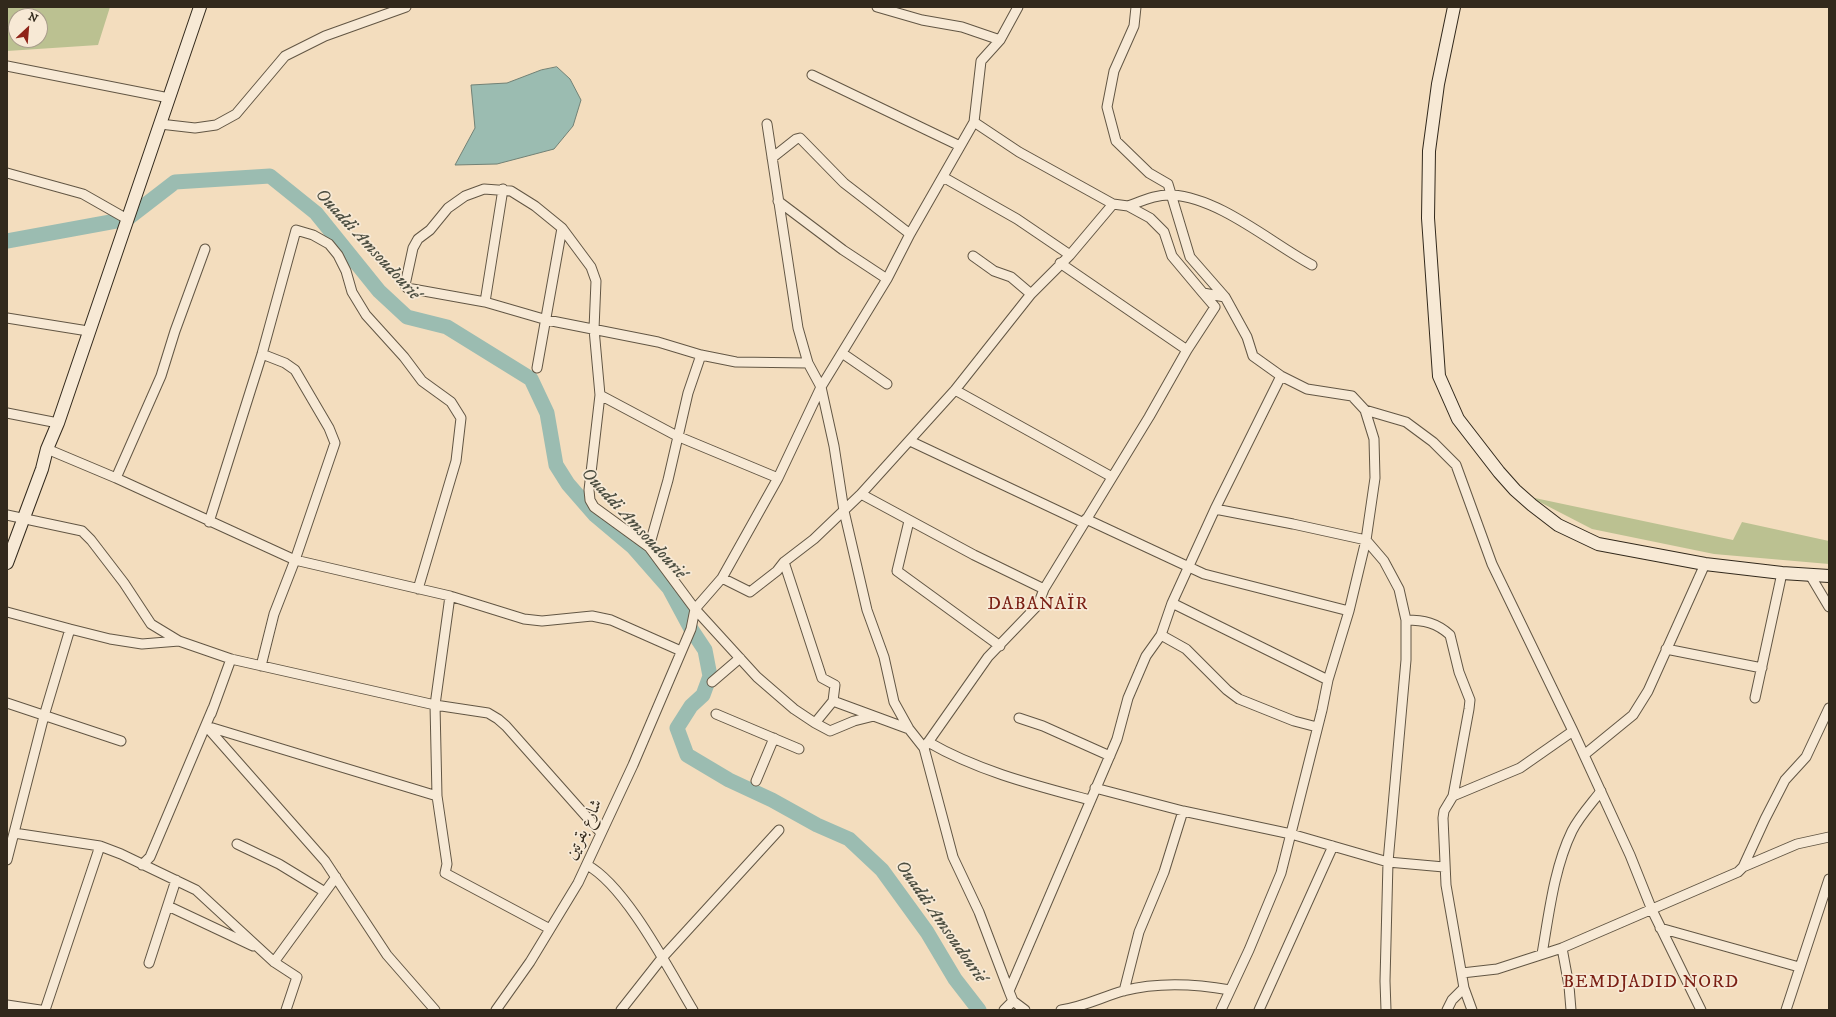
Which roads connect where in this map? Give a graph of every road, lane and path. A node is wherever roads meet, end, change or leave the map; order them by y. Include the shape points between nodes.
1 (200, 7) edge
2 (406, 7) edge
3 (877, 7) edge
4 (1018, 7) edge
5 (1136, 7) edge
6 (1454, 7) edge
7 (1000, 40) junction
8 (7, 66) edge
9 (812, 75) dead end
10 (168, 98) junction
11 (974, 122) junction
12 (160, 124) junction
13 (767, 124) dead end
14 (960, 146) junction
15 (772, 158) junction
16 (7, 173) edge
17 (943, 176) junction
18 (503, 189) junction
19 (1171, 195) junction
20 (778, 201) junction
21 (1113, 204) junction
22 (1128, 206) junction
23 (127, 219) junction
24 (562, 228) junction
25 (910, 234) junction
26 (205, 249) dead end
27 (1070, 255) junction
28 (973, 256) dead end
29 (1060, 263) junction
30 (1312, 265) dead end
31 (887, 279) junction
32 (1203, 293) junction
33 (1031, 294) junction
34 (1225, 296) junction
35 (485, 302) junction
36 (7, 318) edge
37 (547, 320) junction
38 (594, 329) junction
39 (88, 332) junction
40 (1187, 350) junction
41 (842, 353) junction
42 (262, 354) junction
43 (701, 355) junction
44 (808, 363) junction
45 (537, 368) dead end
46 (1281, 376) junction
47 (886, 384) dead end
48 (821, 387) junction
49 (955, 390) junction
50 (600, 395) junction
51 (1365, 410) junction
52 (7, 413) edge
53 (58, 423) junction
54 (677, 436) junction
55 (910, 441) junction
56 (47, 449) junction
57 (1112, 477) junction
58 (116, 478) junction
59 (778, 478) junction
60 (861, 494) junction
61 (1215, 509) junction
62 (844, 511) junction
63 (7, 515) edge
64 (23, 519) junction
65 (909, 521) junction
66 (1085, 521) junction
67 (209, 522) junction
68 (1366, 540) junction
69 (649, 547) junction
70 (295, 560) junction
71 (784, 562) junction
72 (7, 563) edge
73 (1705, 564) junction
74 (1188, 568) junction
75 (1782, 573) junction
76 (1810, 575) junction
77 (1829, 576) edge
78 (722, 578) junction
79 (418, 589) junction
80 (1044, 589) junction
81 (450, 596) junction
82 (1172, 603) junction
83 (1829, 607) edge
84 (696, 609) junction
85 (1349, 611) junction
86 (7, 612) edge
87 (1406, 620) junction
88 (70, 629) junction
89 (1161, 635) junction
90 (179, 641) junction
91 (1000, 646) junction
92 (1666, 649) junction
93 (680, 651) junction
94 (740, 658) junction
95 (232, 659) junction
96 (261, 666) junction
97 (1762, 668) junction
98 (1328, 680) junction
99 (712, 682) dead end
100 (1755, 698) dead end
101 (834, 701) junction
102 (7, 703) edge
103 (435, 705) junction
104 (213, 708) junction
105 (1829, 708) edge
106 (716, 714) dead end
107 (44, 716) junction
108 (874, 716) junction
109 (1018, 718) dead end
110 (815, 723) junction
111 (206, 726) junction
112 (1317, 727) junction
113 (909, 729) junction
114 (1573, 731) junction
115 (774, 738) junction
116 (120, 741) dead end
117 (926, 745) junction
118 (799, 749) dead end
119 (1584, 755) junction
120 (1110, 756) junction
121 (756, 781) dead end
122 (1095, 788) junction
123 (1601, 791) junction
124 (437, 796) junction
125 (1453, 796) junction
126 (1090, 800) junction
127 (1183, 811) junction
128 (779, 830) dead end
129 (14, 833) junction
130 (601, 833) junction
131 (1291, 834) junction
132 (1829, 837) edge
133 (237, 844) dead end
134 (100, 846) junction
135 (1332, 846) junction
136 (7, 860) edge
137 (1388, 862) junction
138 (142, 865) junction
139 (586, 865) junction
140 (1444, 867) junction
141 (1743, 867) junction
142 (336, 877) junction
143 (1829, 879) edge
144 (176, 880) junction
145 (324, 892) junction
146 (168, 906) junction
147 (1652, 910) junction
148 (1660, 928) junction
149 (550, 929) junction
150 (1562, 948) junction
151 (262, 950) junction
152 (1542, 954) junction
153 (662, 958) junction
154 (274, 962) junction
155 (149, 963) dead end
156 (1799, 967) junction
157 (1462, 973) junction
158 (1464, 988) junction
159 (1230, 990) junction
160 (1009, 991) junction
161 (1124, 991) junction
162 (1013, 1001) junction
163 (7, 1005) edge
164 (1075, 1009) edge
165 (40, 1010) edge
166 (45, 1010) edge
167 (286, 1010) edge
168 (435, 1010) edge
169 (496, 1010) edge
170 (621, 1010) edge
171 (693, 1010) edge
172 (1004, 1010) edge
173 (1025, 1010) edge
174 (1061, 1010) edge
175 (1221, 1010) edge
176 (1259, 1010) edge
177 (1386, 1010) edge
178 (1447, 1010) edge
179 (1472, 1010) edge
180 (1571, 1010) edge
181 (1701, 1010) edge
182 (1786, 1010) edge

1 - 10 main road
2 - 12 street via 325,36 285,56 236,114 216,125 195,128
3 - 7 street via 922,20 962,27
4 - 7 street
5 - 19 street via 1134,26 1114,71 1107,107 1116,141 1149,173 1168,184
6 - 73 main road via 1438,84 1429,151 1428,218 1439,376 1458,419 1515,490 1558,525 1598,544
7 - 11 street via 981,61
8 - 10 street
9 - 14 street
10 - 12 main road
11 - 14 street
11 - 21 street via 1019,152
12 - 23 main road
13 - 15 street
14 - 17 street
15 - 20 street
15 - 25 street via 800,138 844,183
16 - 23 street via 83,194
17 - 25 street
17 - 27 street via 1017,219
18 - 24 street via 518,194
18 - 35 street
18 - 35 street via 484,189 465,196 448,208 430,230 418,239 413,248 405,285 407,288
19 - 22 street via 1148,198
19 - 30 street via 1188,197 1226,213
19 - 34 street via 1190,257
20 - 31 street via 843,250
20 - 44 street via 798,328
21 - 22 street
21 - 27 street
22 - 32 street via 1150,218 1164,232 1172,256
23 - 39 main road
24 - 37 street
24 - 38 street via 591,267 596,281
25 - 31 street
26 - 58 street via 161,376
27 - 29 street
28 - 33 street via 994,271 1011,278
29 - 33 street
29 - 40 street
31 - 41 street
32 - 34 street
32 - 40 street via 1215,307
33 - 49 street
34 - 46 street via 1247,337 1253,356
35 - 37 street
36 - 39 street
37 - 38 street
37 - 45 street
38 - 43 street via 658,342
38 - 50 street
39 - 53 main road
40 - 57 street
41 - 47 street
41 - 48 street
42 - 67 street
42 - 70 street via 295,370 335,443
42 - 79 street via 296,230 313,235 329,244 338,255 352,292 366,315 422,381 451,402 458,412 461,418 456,461
43 - 44 street via 736,362
43 - 54 street
44 - 48 street
46 - 51 street via 1307,389 1352,396
46 - 61 street
48 - 59 street
48 - 62 street via 834,446
49 - 55 street
49 - 57 street
50 - 54 street
50 - 69 street via 590,500 594,507
51 - 68 street via 1374,439 1376,458
51 - 114 street via 1406,422 1433,442 1456,465 1492,564
52 - 53 street
53 - 56 main road
54 - 59 street
54 - 69 street via 668,480
55 - 60 street
55 - 66 street
56 - 58 street
56 - 64 main road
57 - 66 street
58 - 67 street
59 - 78 street
60 - 62 street
60 - 65 street
61 - 68 street
61 - 74 street
62 - 71 street
62 - 113 street via 894,702
63 - 64 street
64 - 72 main road
64 - 90 street via 82,531 124,583 151,624
65 - 80 street
65 - 91 street via 897,571
66 - 74 street
66 - 80 street
67 - 70 street
68 - 85 street
68 - 87 street via 1384,562 1399,589
69 - 84 street
70 - 79 street
70 - 96 street via 274,614
71 - 78 street via 777,571 750,592
71 - 101 street via 822,678 835,685
73 - 75 main road
73 - 92 street
74 - 82 street
74 - 85 street
75 - 76 main road
75 - 97 street
76 - 77 main road
76 - 83 street
78 - 84 street
79 - 81 street
80 - 91 street via 1038,605
81 - 93 street via 524,619 542,621 592,616 611,620
81 - 103 street
82 - 89 street
82 - 98 street
84 - 93 street, شارع بقرتين via 691,629
84 - 94 street
85 - 98 street
86 - 88 street
87 - 125 street via 1434,623 1450,635 1470,700
87 - 137 street via 1406,660
88 - 90 street via 142,644
88 - 107 street
89 - 112 street via 1186,649 1239,699
89 - 120 street via 1146,656 1128,698
90 - 95 street
91 - 117 street via 988,657
92 - 97 street
92 - 119 street via 1648,691 1632,715
93 - 130 street, شارع بقرتين via 634,765
94 - 99 street
94 - 110 street via 773,693
95 - 96 street
95 - 104 street
96 - 103 street
97 - 100 street
98 - 112 street
101 - 108 street
101 - 110 street
102 - 107 street
103 - 124 street
103 - 130 street via 488,713 498,719
104 - 111 street
104 - 138 street via 150,856
105 - 141 street via 1806,757 1785,780
106 - 115 street
107 - 116 street
107 - 129 street
108 - 110 street via 830,731
108 - 113 street
109 - 120 street via 1043,726
111 - 124 street
111 - 142 street
112 - 131 street
113 - 117 street
114 - 119 street
114 - 125 street via 1520,768
115 - 118 street
115 - 121 street
117 - 126 street via 1020,781
117 - 160 street via 953,857 979,912
119 - 123 street
120 - 122 street
122 - 126 street
122 - 127 street
123 - 147 street
123 - 152 street via 1572,831 1553,897
124 - 149 street via 447,864 445,874
125 - 140 street via 1442,818
126 - 160 street
127 - 131 street
127 - 161 street via 1164,872 1139,932
128 - 153 street
129 - 134 street
129 - 136 street
130 - 139 street, شارع بقرتين
131 - 135 street
131 - 159 street via 1281,873
132 - 141 street via 1797,844
133 - 145 street via 279,864
134 - 138 street
134 - 166 street
135 - 137 street
135 - 176 street
137 - 140 street
137 - 177 street via 1384,981
138 - 144 street
139 - 149 street, شارع بقرتين
139 - 153 street via 609,882 637,918
140 - 157 street
141 - 147 street via 1738,872
142 - 145 street
142 - 168 street via 387,955
143 - 156 street
144 - 146 street
144 - 151 street via 196,890
145 - 154 street
146 - 151 street
146 - 155 street
147 - 148 street
147 - 150 street
148 - 156 street
148 - 181 street
149 - 169 street, شارع بقرتين
150 - 152 street
150 - 180 street
151 - 154 street
152 - 157 street via 1497,969
153 - 170 street
153 - 171 street
154 - 167 street via 297,977
156 - 182 street
157 - 158 street
158 - 178 street via 1452,1000
158 - 179 street
159 - 161 street via 1184,985
159 - 175 street
160 - 162 street
161 - 164 street
162 - 172 street
162 - 173 street
163 - 165 street
164 - 174 street

